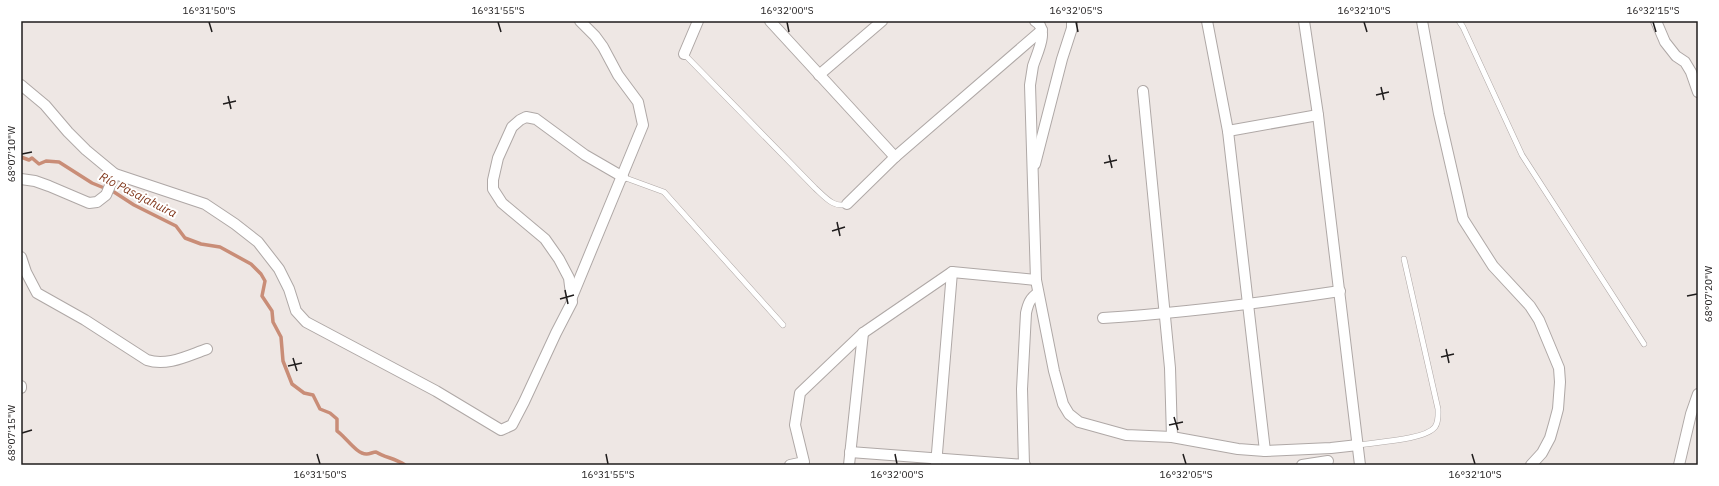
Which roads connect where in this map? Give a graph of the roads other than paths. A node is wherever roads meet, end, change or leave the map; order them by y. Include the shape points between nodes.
1 (580, 21) edge
2 (698, 21) edge
3 (770, 21) edge
4 (882, 21) edge
5 (1035, 21) edge
6 (1072, 21) edge
7 (1207, 21) edge
8 (1304, 21) edge
9 (1422, 21) edge
10 (1458, 21) edge
11 (1657, 22) edge
12 (1042, 30) junction
13 (684, 54) joint
14 (820, 75) junction
15 (21, 85) edge
16 (1143, 91) dead end
17 (1698, 92) edge
18 (1318, 115) junction
19 (1228, 132) junction
20 (895, 157) junction
21 (116, 174) junction
22 (1032, 176) junction
23 (622, 177) junction
24 (21, 179) edge
25 (848, 204) joint
26 (21, 257) edge
27 (1404, 259) dead end
28 (952, 272) junction
29 (1036, 280) junction
30 (1340, 291) junction
31 (1038, 293) junction
32 (572, 297) junction
33 (1248, 305) junction
34 (1164, 314) junction
35 (1103, 318) dead end
36 (783, 325) dead end
37 (863, 333) junction
38 (1644, 344) dead end
39 (207, 349) dead end
40 (1698, 394) edge
41 (1172, 437) junction
42 (1358, 444) junction
43 (1331, 448) junction
44 (1265, 451) junction
45 (850, 452) junction
46 (937, 461) edge
47 (1327, 463) edge
48 (790, 465) edge
49 (849, 465) edge
50 (1024, 465) edge
51 (1302, 465) edge
52 (1360, 465) edge
53 (1531, 465) edge
54 (1679, 465) edge

1 - 23 street via 603,47 618,75 638,102 642,113 643,125
2 - 13 street
3 - 14 street
4 - 14 street
5 - 12 street
6 - 22 street
7 - 19 street
8 - 18 street
9 - 53 street via 1439,114 1463,219 1493,266 1530,306 1539,320 1559,368 1558,409 1550,438 1542,453
10 - 38 lane via 1522,155
11 - 17 street via 1665,42 1676,56 1685,62 1691,72
12 - 20 street
12 - 22 street via 1030,85
13 - 25 lane via 814,188 836,205
14 - 20 street
15 - 21 street via 45,106 86,150
16 - 34 street
18 - 19 street
18 - 30 street
19 - 33 street
20 - 25 street
21 - 24 street via 106,195 98,202 89,203 35,181
21 - 32 street via 205,204 258,242 279,269 296,311 306,322 436,391 501,430 512,425 572,302
22 - 29 street
23 - 32 street
23 - 32 street via 585,155 536,119 526,117 512,127 498,158 493,189 502,203 545,239 555,252 569,278
23 - 36 lane via 664,192
26 - 39 street via 37,293 86,320 147,360 159,363
27 - 42 lane via 1438,409 1438,420 1429,433
28 - 29 street
28 - 37 street
28 - 46 street
29 - 31 street
30 - 33 street
30 - 42 street
31 - 41 street via 1054,371 1063,404 1069,414 1079,422 1126,435
31 - 50 street via 1033,296 1026,313 1022,389
33 - 34 street
33 - 44 street
34 - 35 street
34 - 41 street via 1170,368
37 - 45 street
37 - 48 street via 800,393 795,425 804,462
40 - 54 street
41 - 44 street
42 - 43 street
42 - 52 street
43 - 44 street
43 - 47 street
45 - 46 street
45 - 49 street
46 - 50 street
47 - 51 street

